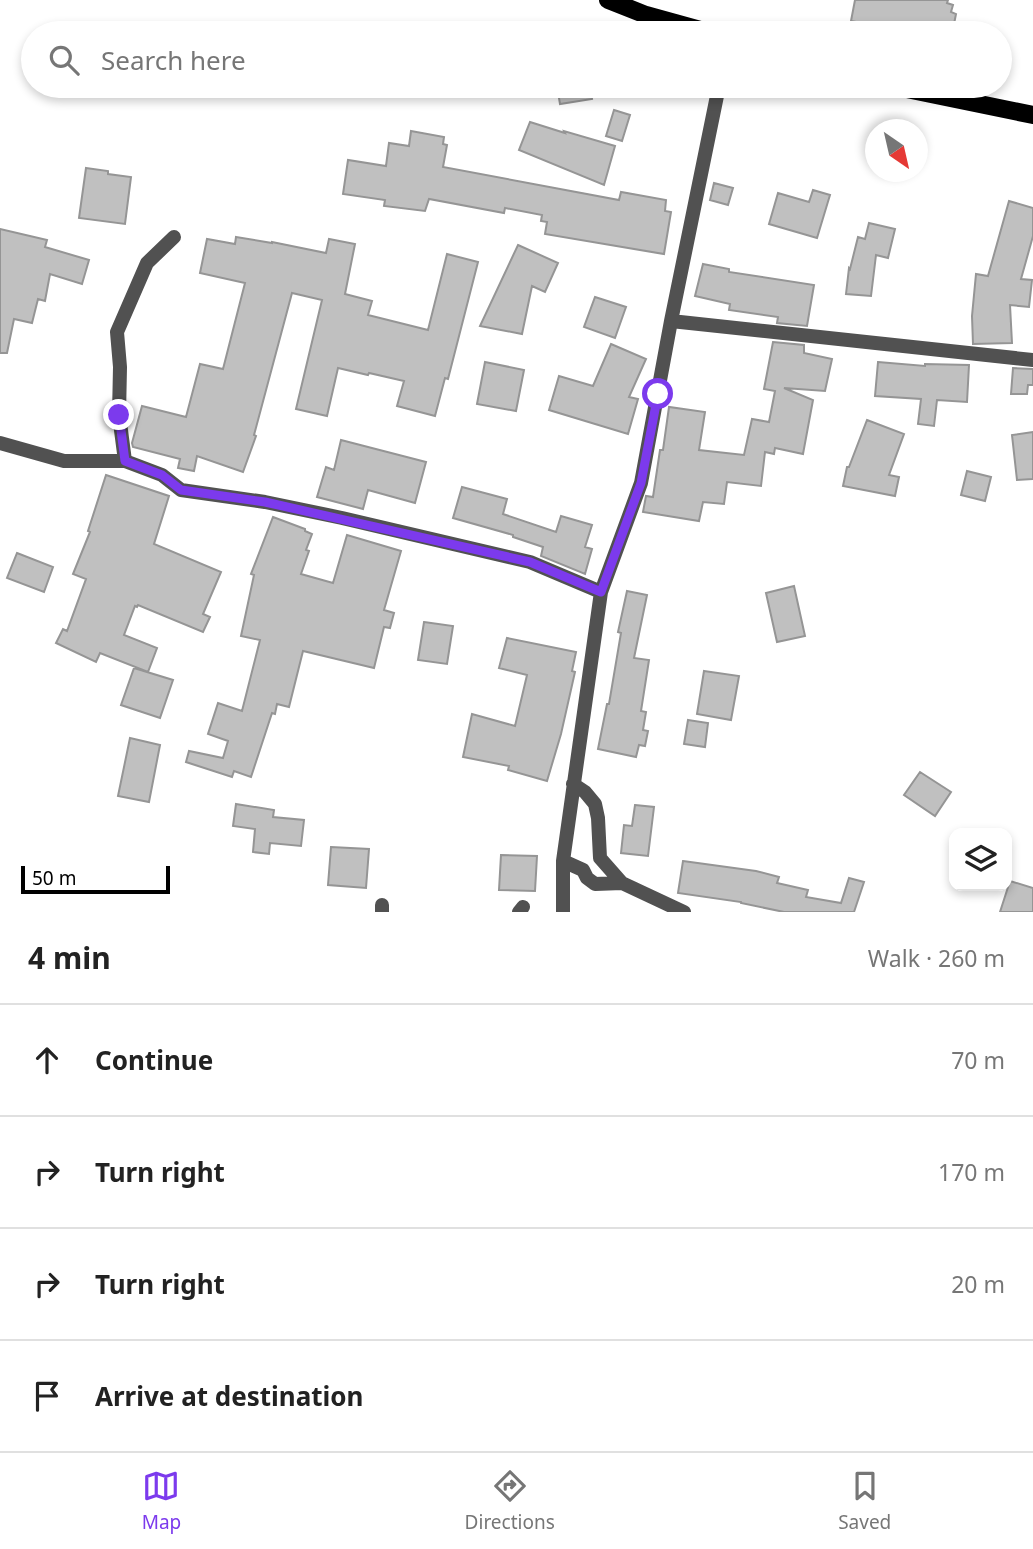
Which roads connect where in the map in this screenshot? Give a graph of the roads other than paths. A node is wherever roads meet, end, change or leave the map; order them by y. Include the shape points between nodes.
1 (608, 0) edge
2 (668, 21) edge
3 (717, 98) edge
4 (950, 98) edge
5 (1033, 115) edge
6 (174, 237) dead end
7 (671, 321) junction
8 (1033, 360) edge
9 (0, 443) edge
10 (125, 461) junction
11 (601, 592) junction
12 (573, 784) junction
13 (563, 861) junction
14 (622, 883) junction
15 (563, 912) edge
16 (684, 912) edge

1 - 2 main road
3 - 7 street
4 - 5 main road
6 - 10 street via 147,263 117,332
7 - 8 street
7 - 11 street via 641,483
9 - 10 street via 64,461
10 - 11 street via 162,475 181,490 265,502 530,562
11 - 12 street
12 - 13 street
12 - 14 street via 595,804 600,858
13 - 14 street via 583,870 595,884
13 - 15 street
14 - 16 street

